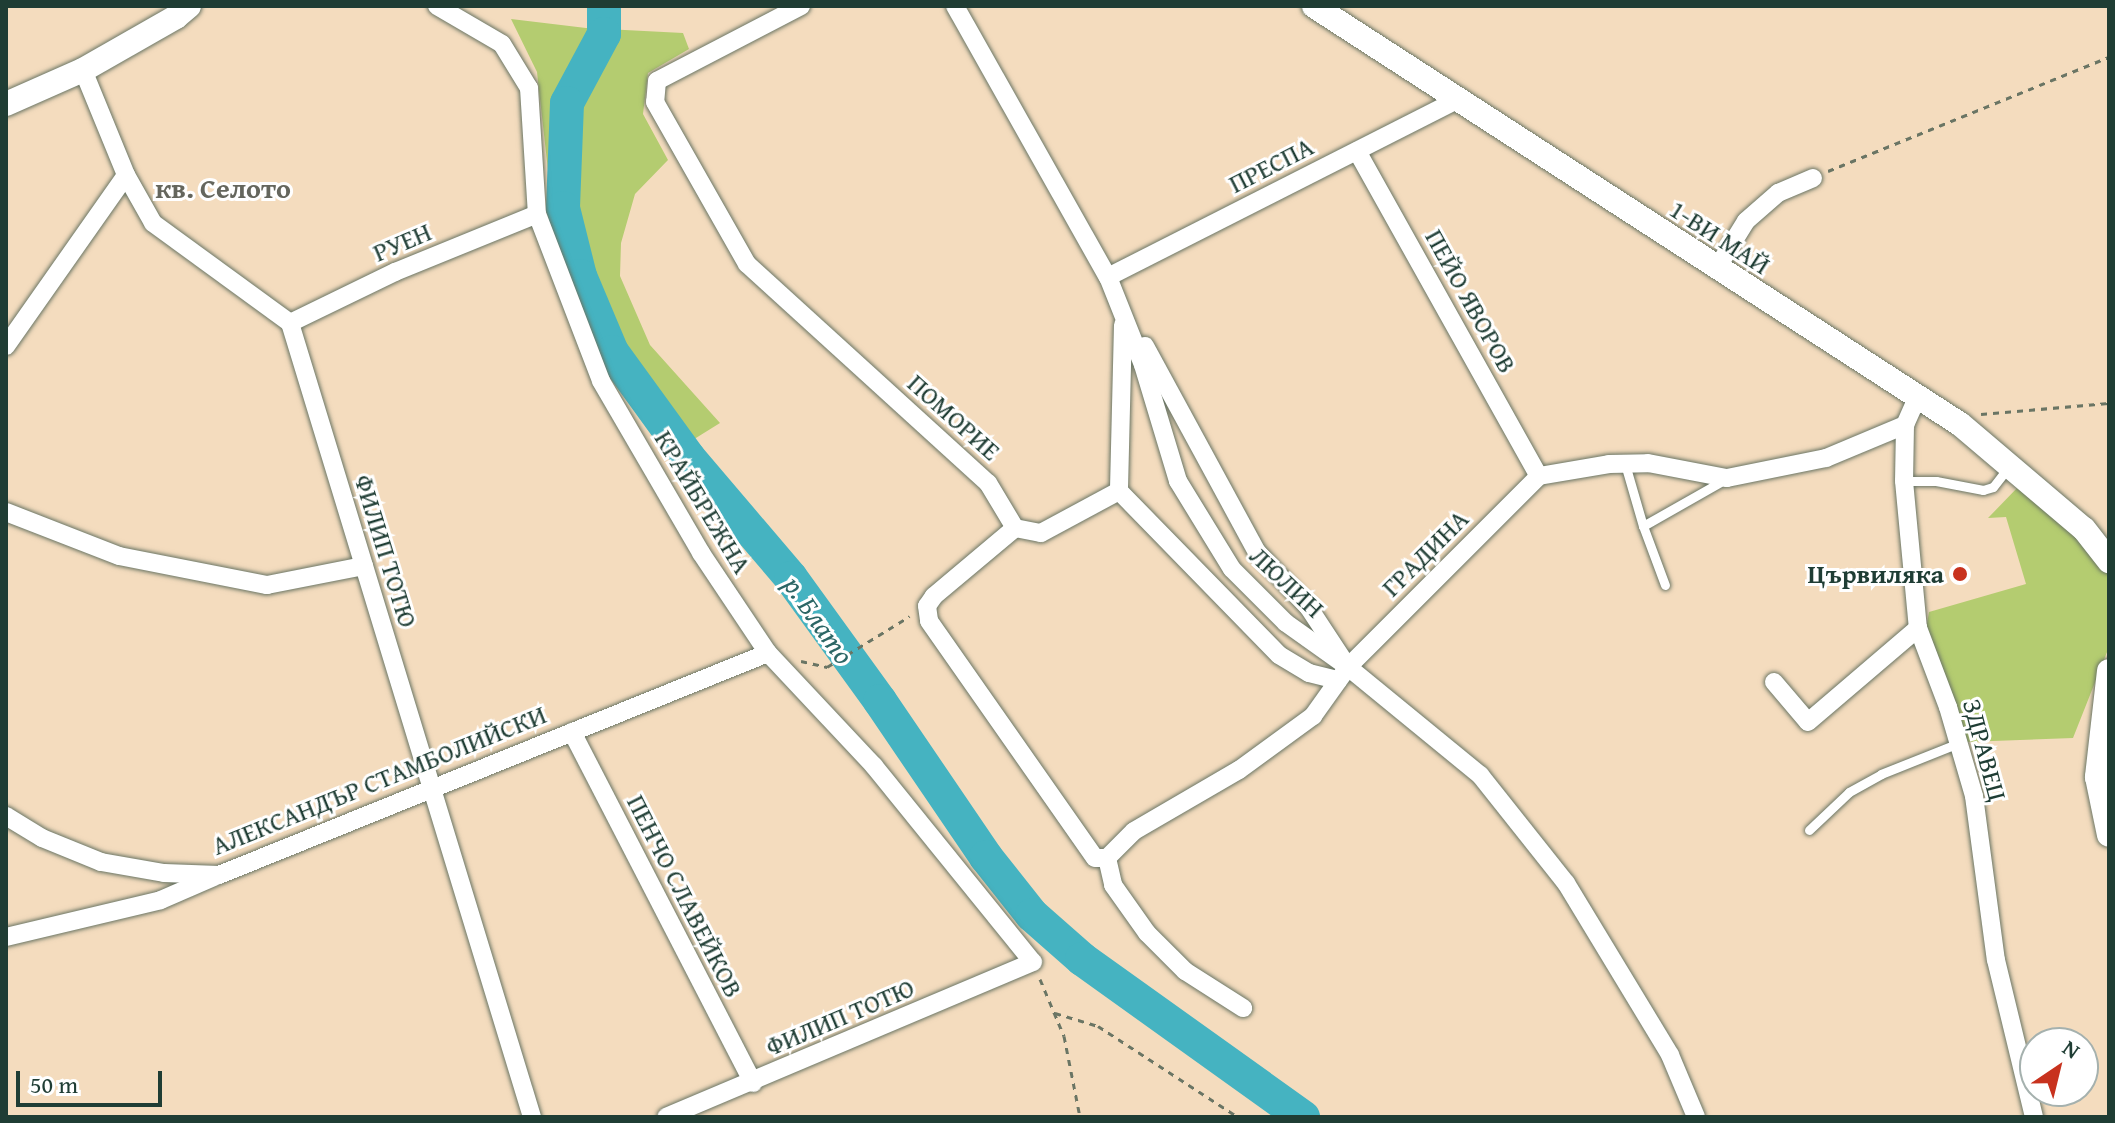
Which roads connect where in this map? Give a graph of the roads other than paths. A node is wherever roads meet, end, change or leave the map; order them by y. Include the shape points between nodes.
1 (189, 6) edge
2 (437, 6) edge
3 (801, 6) edge
4 (955, 6) edge
5 (1314, 6) edge
6 (83, 70) junction
7 (1457, 100) junction
8 (6, 104) edge
9 (1357, 151) junction
10 (126, 175) junction
11 (1813, 178) road end
12 (537, 214) junction
13 (1717, 268) junction
14 (1108, 277) junction
15 (1115, 298) junction
16 (1124, 322) junction
17 (290, 323) junction
18 (6, 346) edge
19 (1917, 398) junction
20 (1905, 425) junction
21 (1625, 464) junction
22 (2010, 466) junction
23 (1539, 476) junction
24 (1727, 478) junction
25 (1904, 481) junction
26 (1119, 491) junction
27 (6, 512) edge
28 (1643, 526) junction
29 (1015, 528) junction
30 (2084, 529) junction
31 (2109, 538) edge
32 (2109, 561) edge
33 (364, 566) junction
34 (1665, 585) dead end
35 (1918, 628) junction
36 (768, 653) junction
37 (2109, 671) edge
38 (1343, 674) junction
39 (1774, 682) dead end
40 (572, 732) junction
41 (1959, 743) junction
42 (431, 790) junction
43 (6, 816) edge
44 (1809, 830) dead end
45 (2109, 835) edge
46 (1107, 858) junction
47 (219, 875) junction
48 (6, 937) edge
49 (1033, 962) joint
50 (1243, 1008) dead end
51 (753, 1083) junction
52 (532, 1117) edge
53 (666, 1117) edge
54 (1696, 1117) edge
55 (2034, 1117) edge

1 - 6 street
2 - 12 street, КРАЙБРЕЖНА via 502,44 529,88
3 - 29 street, ПОМОРИЕ via 657,81 655,102 747,264 988,483
4 - 14 street, ЛЮЛИН
5 - 7 street, 1-ВИ МАЙ
6 - 8 street
6 - 10 street
7 - 9 street, ПРЕСПА
7 - 13 street, 1-ВИ МАЙ
9 - 14 street, ПРЕСПА
9 - 23 street, ПЕЙО ЯВОРОВ
10 - 17 street via 153,223
10 - 18 street
11 - 13 street via 1778,193 1746,221
12 - 17 street, РУЕН via 395,272
12 - 36 street, КРАЙБРЕЖНА via 601,381 701,553
13 - 19 street, 1-ВИ МАЙ
14 - 15 street, ЛЮЛИН
15 - 16 street, ЛЮЛИН
15 - 38 street via 1133,322 1257,552 1309,608
16 - 26 street
16 - 38 street, ЛЮЛИН via 1143,365 1178,481 1232,569
17 - 33 street, ФИЛИП ТОТЮ
19 - 20 street, ЗДРАВЕЦ
19 - 22 street, 1-ВИ МАЙ via 1960,424
20 - 24 street via 1826,458
20 - 25 street, ЗДРАВЕЦ
21 - 23 street
21 - 24 street via 1648,463
21 - 28 lane
22 - 25 lane via 1993,487 1983,490
22 - 30 street, 1-ВИ МАЙ
23 - 38 street, ГРАДИНА
24 - 28 lane
25 - 35 street, ЗДРАВЕЦ
26 - 29 street via 1041,533
26 - 38 street via 1279,655 1309,673
27 - 33 street via 119,556 267,585
28 - 34 lane
29 - 46 street via 934,596 927,606 929,621 1087,848 1095,858
30 - 31 street, 1-ВИ МАЙ
30 - 32 street, 1-ВИ МАЙ
33 - 42 street, ФИЛИП ТОТЮ
35 - 39 street via 1808,722
35 - 41 street, ЗДРАВЕЦ
36 - 40 street, АЛЕКСАНДЪР СТАМБОЛИЙСКИ
36 - 49 street, КРАЙБРЕЖНА via 874,766
37 - 45 street via 2097,777
38 - 46 street via 1313,716 1239,770 1134,831
38 - 54 street, ЛЮЛИН via 1480,775 1566,883 1670,1055
40 - 42 street, АЛЕКСАНДЪР СТАМБОЛИЙСКИ
40 - 51 street, ПЕНЧО СЛАВЕЙКОВ
41 - 44 lane via 1849,792
41 - 55 street, ЗДРАВЕЦ via 1974,796 1996,960
42 - 47 street, АЛЕКСАНДЪР СТАМБОЛИЙСКИ
42 - 52 street, ФИЛИП ТОТЮ
43 - 47 street, АЛЕКСАНДЪР СТАМБОЛИЙСКИ via 42,838 101,862 164,873
46 - 50 street via 1113,885 1147,933 1185,971
47 - 48 street via 161,900
49 - 51 street, ФИЛИП ТОТЮ
51 - 53 street, ФИЛИП ТОТЮ

